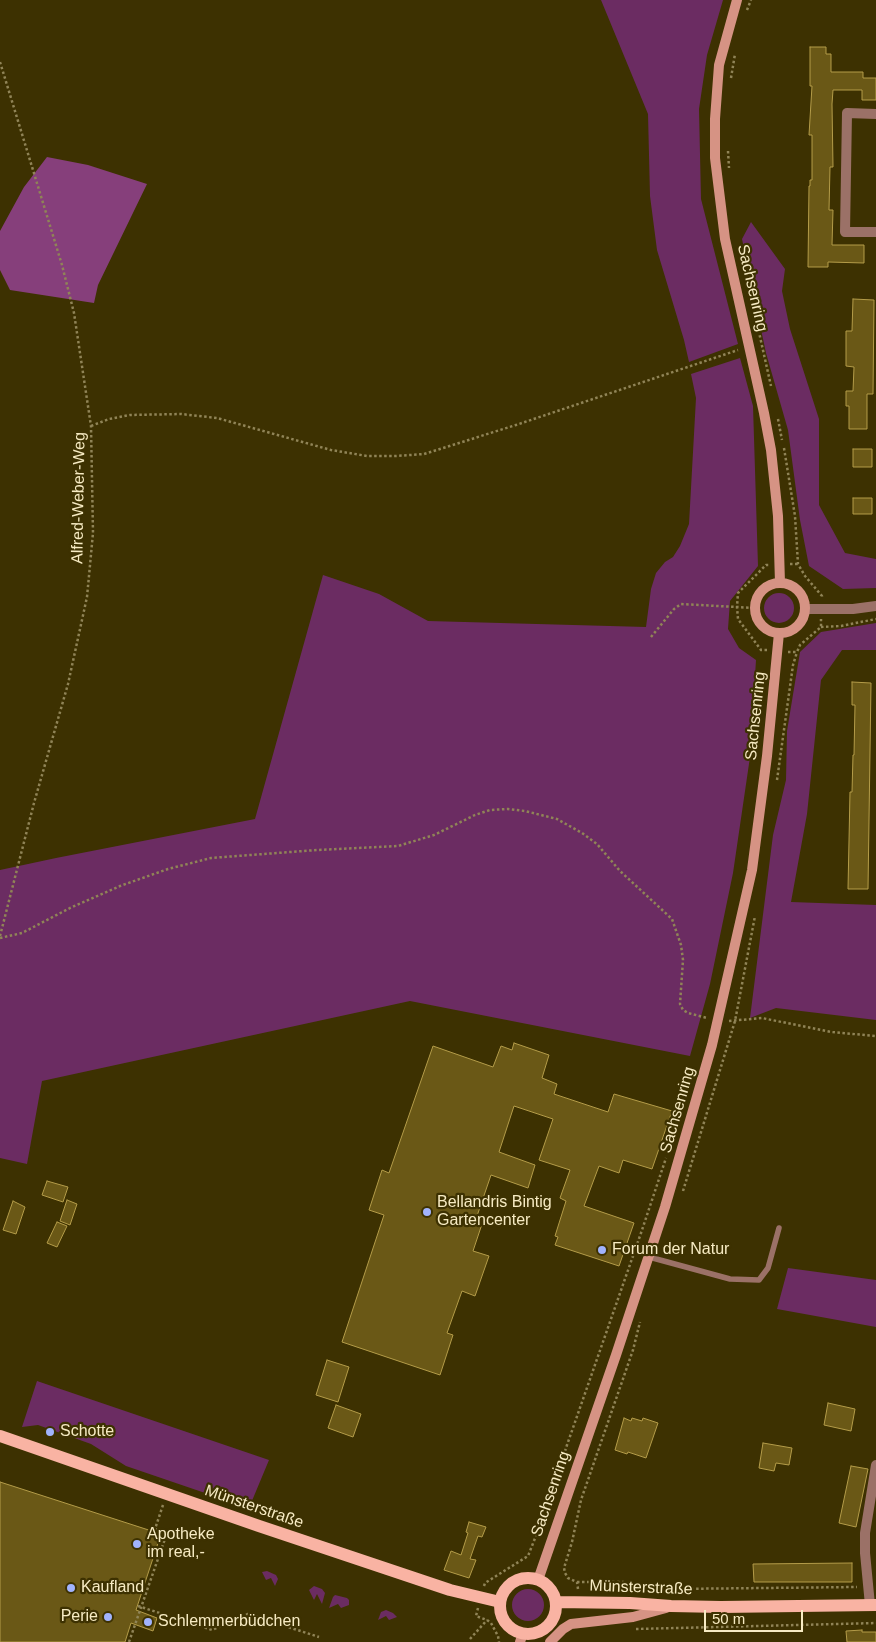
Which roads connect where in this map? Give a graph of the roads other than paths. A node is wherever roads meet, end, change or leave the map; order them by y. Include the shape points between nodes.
1 (737, 0) edge
2 (876, 114) edge
3 (876, 232) edge
4 (780, 583) junction
5 (876, 606) edge
6 (805, 609) junction
7 (779, 633) junction
8 (779, 1228) dead end
9 (649, 1257) junction
10 (0, 1436) edge
11 (876, 1465) edge
12 (538, 1580) junction
13 (500, 1602) junction
14 (556, 1602) junction
15 (873, 1605) edge
16 (671, 1606) junction
17 (521, 1638) edge
18 (550, 1642) edge

1 - 4 street, Sachsenring via 719,65 714,119 715,158 725,239 771,450 778,516
2 - 3 street via 847,113 845,232
4 - 6 street via 798,591
4 - 7 street via 760,593 755,608 756,616 765,628
5 - 6 street
6 - 7 street via 797,626
7 - 9 street, Sachsenring via 752,870 712,1046
8 - 9 lane via 768,1268 759,1280 730,1279
9 - 12 street, Sachsenring
10 - 13 main road, Münsterstraße via 450,1590
11 - 15 street via 865,1533 868,1587
12 - 13 main road via 517,1580 506,1589
12 - 14 main road via 552,1591
13 - 17 main road via 507,1624
14 - 16 main road, Münsterstraße
14 - 17 main road via 549,1624
15 - 16 main road, Münsterstraße
16 - 18 street via 633,1617 571,1624

